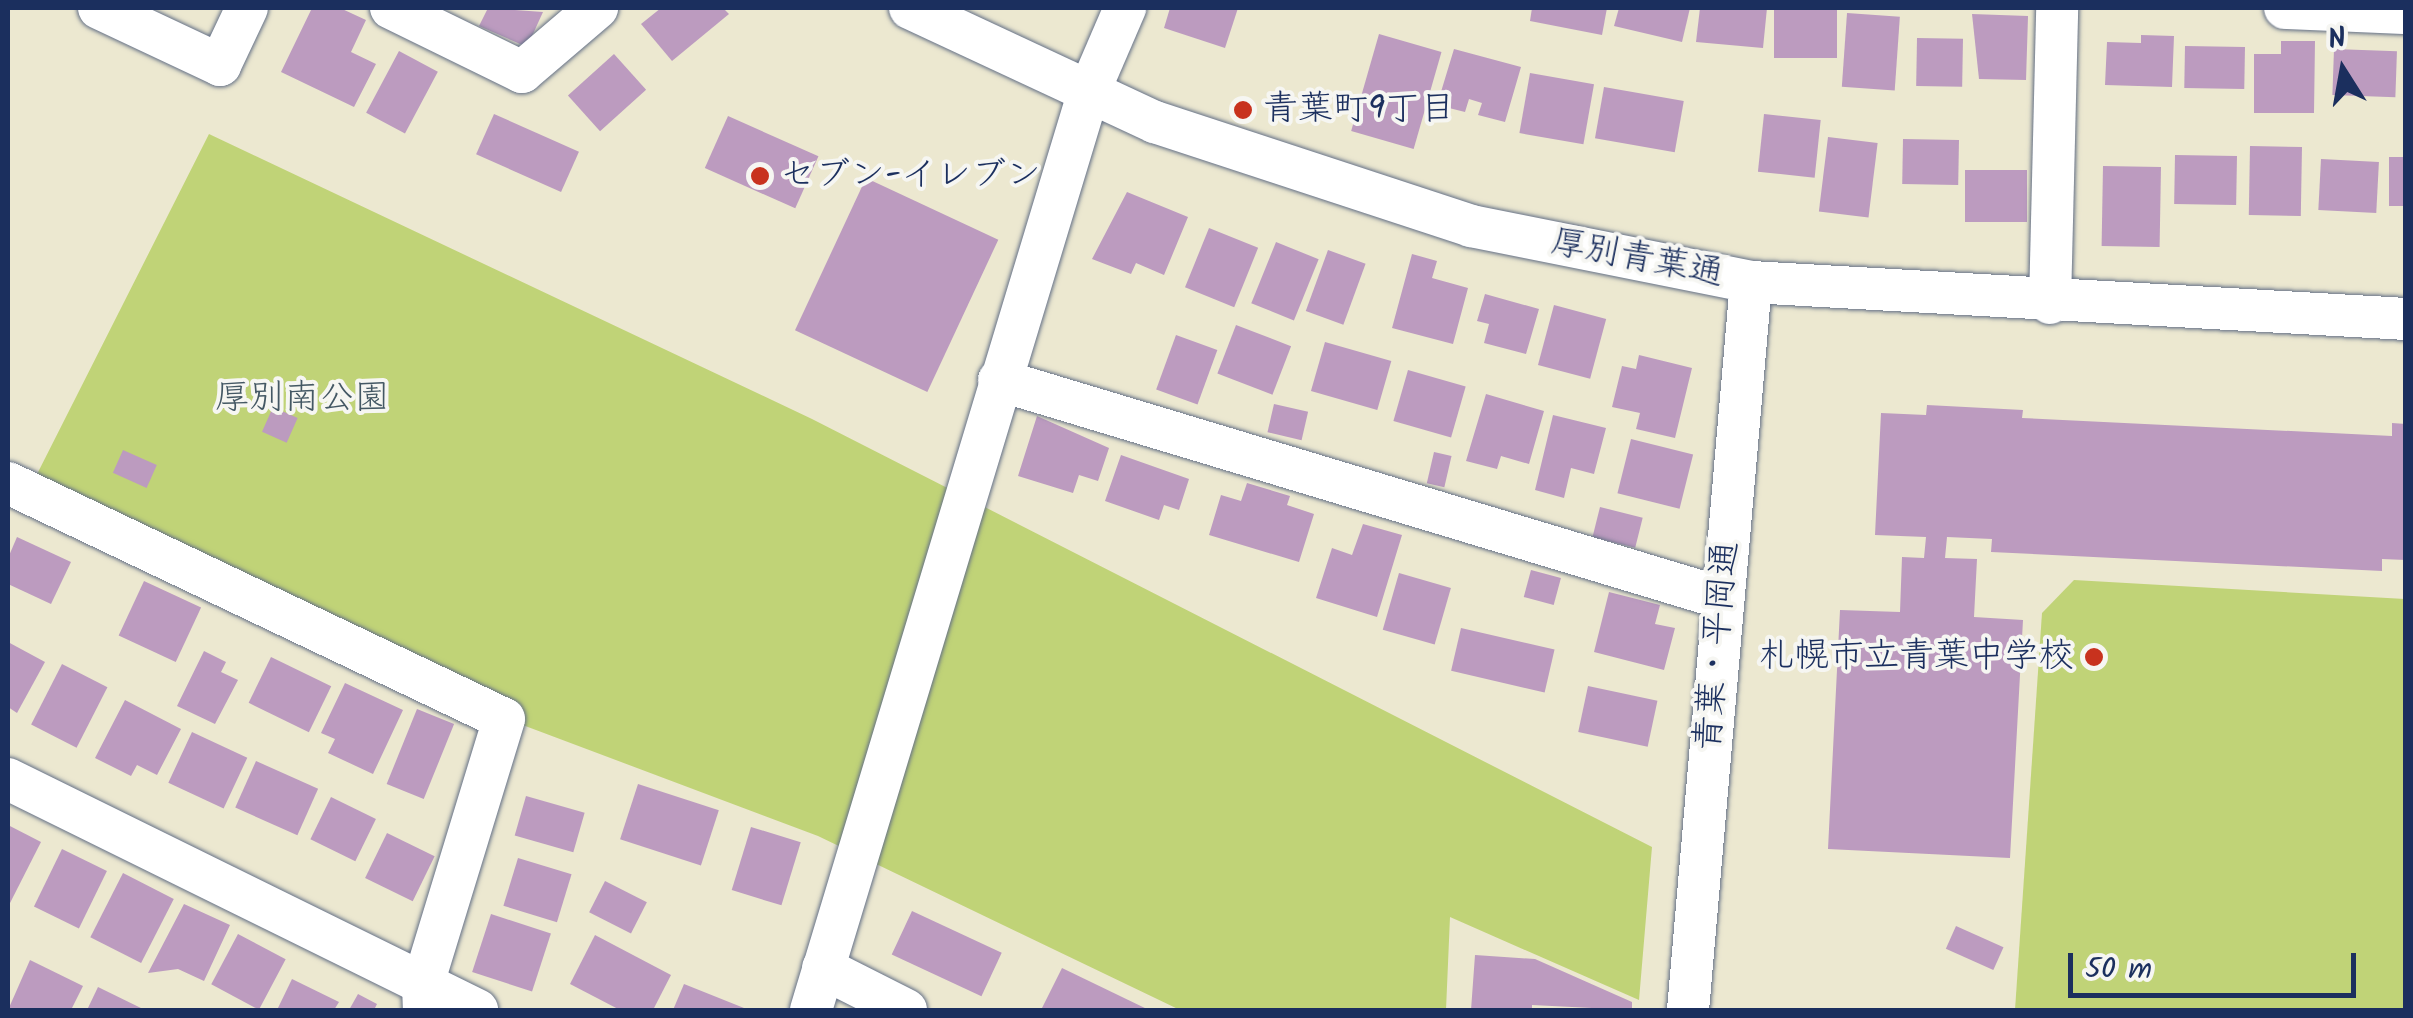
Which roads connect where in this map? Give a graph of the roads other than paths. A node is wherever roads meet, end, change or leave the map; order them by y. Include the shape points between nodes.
1 (98, 8) edge
2 (247, 8) edge
3 (391, 8) edge
4 (597, 8) edge
5 (910, 8) edge
6 (1125, 8) edge
7 (2057, 8) edge
8 (2284, 8) edge
9 (2406, 13) edge
10 (1088, 94) junction
11 (1750, 282) junction
12 (2050, 303) junction
13 (2406, 319) edge
14 (999, 380) junction
15 (8, 483) edge
16 (1722, 598) junction
17 (8, 779) edge
18 (823, 968) junction
19 (423, 997) edge
20 (477, 1010) edge
21 (810, 1010) edge
22 (906, 1010) edge
23 (1688, 1010) edge

1 - 2 street via 220,65
3 - 4 street via 522,72
5 - 10 street, 厚別青葉通
6 - 10 street
7 - 12 street
8 - 9 street
10 - 11 street, 厚別青葉通 via 1472,226
10 - 14 street
11 - 12 street, 厚別青葉通
11 - 16 street, 青葉・平岡通
12 - 13 street, 厚別青葉通
14 - 16 street
14 - 18 street
15 - 19 street via 504,718
16 - 23 street, 青葉・平岡通
17 - 19 street
18 - 21 street
18 - 22 street
19 - 20 street

